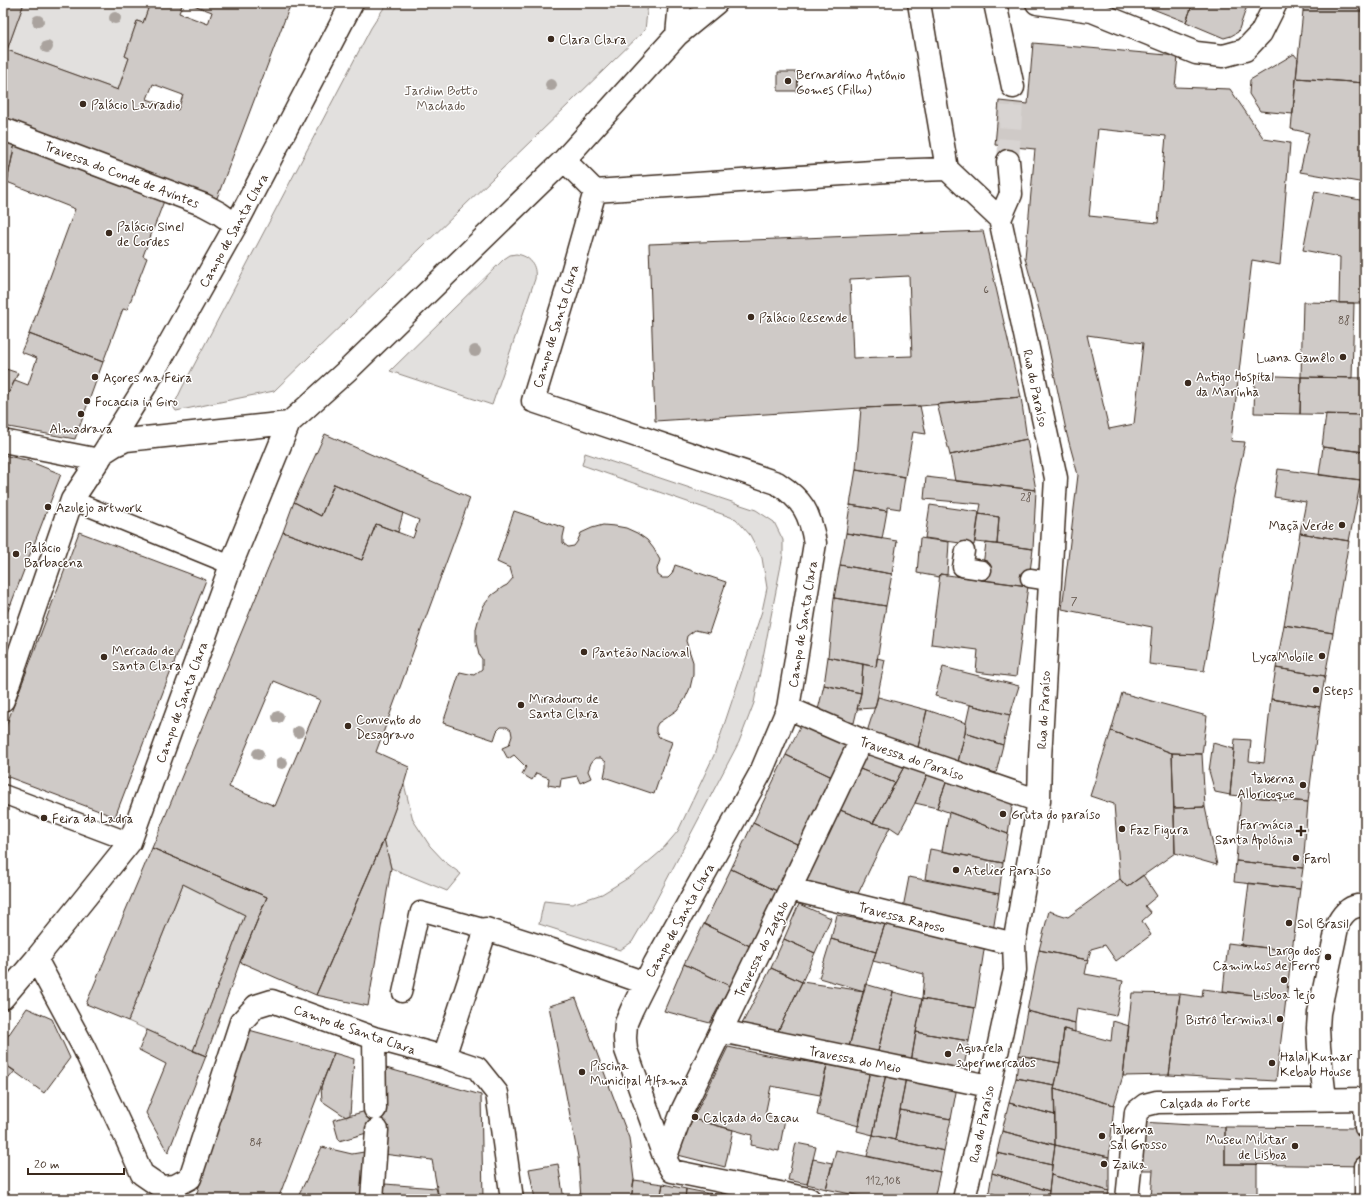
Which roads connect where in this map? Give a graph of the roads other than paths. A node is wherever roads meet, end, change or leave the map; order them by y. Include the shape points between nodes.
1 (352, 3) edge
2 (680, 3) edge
3 (716, 3) edge
4 (919, 3) edge
5 (995, 3) edge
6 (1037, 3) edge
7 (1276, 3) edge
8 (677, 35) junction
9 (1013, 86) tunnel mouth
10 (3, 129) edge
11 (564, 160) junction
12 (1008, 161) tunnel mouth
13 (947, 169) junction
14 (595, 191) junction
15 (1000, 219) junction
16 (236, 225) junction
17 (289, 423) junction
18 (3, 441) edge
19 (102, 456) junction
20 (72, 500) junction
21 (965, 551) dead end
22 (231, 565) junction
23 (982, 570) dead end
24 (3, 700) edge
25 (788, 708) junction
26 (861, 740) junction
27 (3, 794) edge
28 (1039, 801) junction
29 (130, 842) junction
30 (790, 889) junction
31 (1365, 906) edge
32 (486, 929) junction
33 (1014, 944) junction
34 (36, 959) junction
35 (645, 983) junction
36 (402, 993) dead end
37 (3, 998) edge
38 (721, 1031) junction
39 (374, 1038) junction
40 (444, 1057) junction
41 (989, 1086) junction
42 (1364, 1098) edge
43 (1325, 1099) junction
44 (1364, 1128) dead end
45 (665, 1159) junction
46 (1364, 1166) edge
47 (160, 1193) edge
48 (372, 1199) edge
49 (512, 1199) edge
50 (809, 1199) edge
51 (964, 1199) edge
52 (1127, 1199) edge
53 (1364, 1199) edge

1 - 16 street, Campo de Santa Clara
2 - 8 street
3 - 8 street, Campo de Santa Clara
4 - 13 street
5 - 9 street
6 - 7 street via 1092,11 1196,53 1223,56 1245,50 1261,34
8 - 11 street, Campo de Santa Clara
10 - 16 street, Travessa do Conde de Avintes via 204,205
11 - 14 street
11 - 17 street, Campo de Santa Clara via 351,367
12 - 15 street via 1011,194
13 - 14 street
13 - 15 street
14 - 25 street, Campo de Santa Clara via 532,401 777,483 791,492 802,505 812,523 815,543
15 - 28 street, Rua do Paraíso via 1056,478 1040,579
16 - 19 street, Campo de Santa Clara via 149,380
17 - 19 street, Campo de Santa Clara via 126,440
17 - 22 street, Campo de Santa Clara
18 - 19 street
19 - 20 street, Campo de Santa Clara
20 - 22 lane
20 - 24 street, Campo de Santa Clara
21 - 23 lane via 962,567
22 - 29 street, Campo de Santa Clara
25 - 26 street, Travessa do Paraíso
25 - 35 street, Campo de Santa Clara via 760,772
26 - 28 street, Travessa do Paraíso
26 - 30 street, Travessa do Zagalo
27 - 29 lane
28 - 33 street, Rua do Paraíso
29 - 34 street, Campo de Santa Clara
30 - 33 street, Travessa Raposo
30 - 38 street, Travessa do Zagalo
31 - 43 street via 1350,908 1338,923 1321,1002 1318,1028
32 - 35 street, Campo de Santa Clara
32 - 36 lane via 420,911
32 - 40 street
33 - 41 street, Rua do Paraíso via 1015,970
34 - 37 street, Campo de Santa Clara
34 - 47 street, Campo de Santa Clara via 84,1048 142,1174
35 - 45 street via 626,1023 626,1050
38 - 41 street, Travessa do Meio
38 - 45 street, Travessa do Zagalo via 683,1109
39 - 40 street, Campo de Santa Clara
39 - 47 street, Campo de Santa Clara via 272,1001 256,1006 241,1022 190,1178
39 - 48 street via 376,1120
40 - 49 street, Campo de Santa Clara via 477,1068 497,1093
41 - 51 street, Rua do Paraíso via 984,1118
42 - 43 street, Calçada do Forte
42 - 44 lane
43 - 52 street, Calçada do Forte via 1157,1102 1145,1105 1136,1112
45 - 50 street via 672,1171
46 - 53 lane

